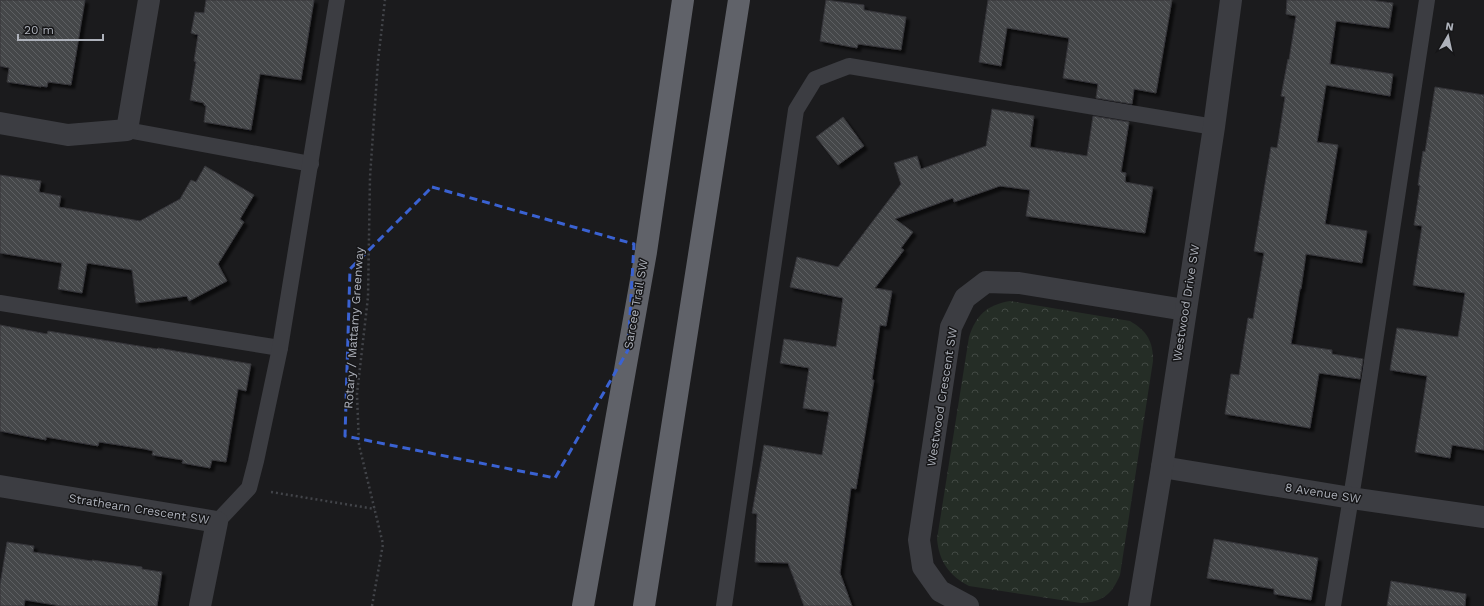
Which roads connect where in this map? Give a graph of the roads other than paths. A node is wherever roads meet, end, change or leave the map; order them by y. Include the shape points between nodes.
1 (149, 0) edge
2 (338, 0) edge
3 (683, 0) edge
4 (739, 0) edge
5 (1231, 0) edge
6 (1427, 0) edge
7 (0, 124) edge
8 (1214, 127) junction
9 (127, 130) junction
10 (311, 164) junction
11 (0, 303) edge
12 (1185, 310) junction
13 (280, 348) junction
14 (1162, 467) junction
15 (0, 486) edge
16 (1351, 498) junction
17 (1484, 517) edge
18 (216, 522) junction
19 (200, 606) edge
20 (583, 606) edge
21 (644, 606) edge
22 (724, 606) edge
23 (968, 606) edge
24 (1139, 606) edge
25 (1333, 606) edge

1 - 9 street
2 - 10 lane
3 - 20 highway, Sarcee Trail SW via 646,252
4 - 21 highway
5 - 8 street, Westwood Drive SW
6 - 16 lane
7 - 9 street via 68,135
8 - 12 street, Westwood Drive SW
8 - 22 lane via 849,66 815,79 796,110
9 - 10 lane
10 - 13 lane
11 - 13 lane
12 - 14 street, Westwood Drive SW
12 - 23 street, Westwood Crescent SW via 1019,283 986,282 965,298 951,327 920,540 923,567 940,591
13 - 18 lane via 249,488
14 - 16 street, 8 Avenue SW
14 - 24 street, Westwood Drive SW
15 - 18 street, Strathearn Crescent SW
16 - 17 street, 8 Avenue SW
16 - 25 lane
18 - 19 street, Strathearn Crescent SW

